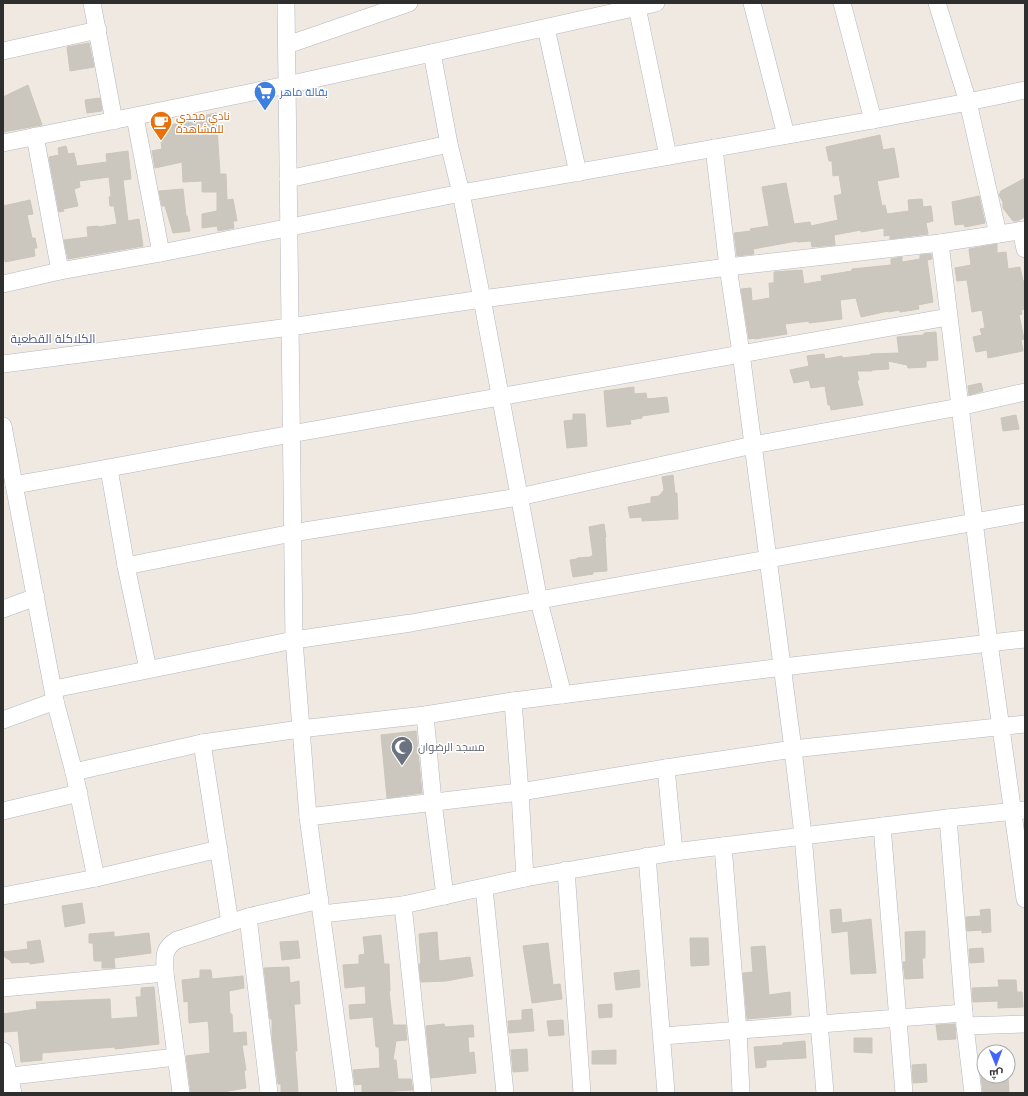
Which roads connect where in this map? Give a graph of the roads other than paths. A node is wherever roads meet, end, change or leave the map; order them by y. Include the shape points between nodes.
1 (92, 3) edge
2 (286, 3) edge
3 (409, 3) edge
4 (656, 3) edge
5 (752, 3) edge
6 (842, 3) edge
7 (937, 3) edge
8 (637, 7) junction
9 (546, 28) junction
10 (98, 30) junction
11 (287, 45) junction
12 (3, 51) edge
13 (432, 53) junction
14 (287, 85) junction
15 (1025, 90) edge
16 (968, 102) junction
17 (135, 117) junction
18 (873, 120) junction
19 (114, 121) junction
20 (786, 135) junction
21 (35, 136) junction
22 (3, 143) edge
23 (449, 144) junction
24 (714, 148) junction
25 (668, 156) junction
26 (578, 173) junction
27 (288, 179) junction
28 (461, 193) junction
29 (288, 228) junction
30 (1023, 230) edge
31 (998, 234) junction
32 (940, 243) junction
33 (1025, 249) edge
34 (161, 253) junction
35 (728, 267) junction
36 (60, 271) junction
37 (3, 284) edge
38 (482, 299) junction
39 (948, 317) junction
40 (290, 327) junction
41 (741, 353) junction
42 (3, 364) edge
43 (1025, 392) edge
44 (501, 396) junction
45 (959, 407) junction
46 (3, 426) edge
47 (291, 434) junction
48 (754, 445) junction
49 (108, 469) junction
50 (11, 497) edge
51 (519, 497) junction
52 (1025, 513) edge
53 (974, 521) junction
54 (292, 533) junction
55 (768, 558) junction
56 (126, 566) junction
57 (36, 597) junction
58 (539, 600) junction
59 (3, 609) edge
60 (1025, 639) edge
61 (294, 640) junction
62 (989, 643) junction
63 (783, 667) junction
64 (148, 669) junction
65 (54, 695) junction
66 (563, 695) junction
67 (513, 701) junction
68 (425, 715) junction
69 (3, 720) edge
70 (1025, 724) edge
71 (1000, 726) junction
72 (300, 729) junction
73 (202, 743) junction
74 (793, 749) junction
75 (666, 768) junction
76 (74, 772) junction
77 (520, 792) junction
78 (79, 793) junction
79 (433, 802) junction
80 (3, 811) edge
81 (1018, 811) edge
82 (308, 817) junction
83 (948, 818) junction
84 (882, 826) junction
85 (803, 835) junction
86 (723, 846) junction
87 (219, 849) junction
88 (674, 852) junction
89 (647, 856) junction
90 (566, 870) junction
91 (96, 878) junction
92 (525, 878) junction
93 (484, 888) junction
94 (3, 896) edge
95 (445, 896) junction
96 (1025, 899) edge
97 (403, 905) junction
98 (321, 907) junction
99 (248, 917) junction
100 (230, 924) junction
101 (165, 973) junction
102 (3, 988) edge
103 (897, 1018) junction
104 (965, 1019) junction
105 (820, 1024) junction
106 (1025, 1024) edge
107 (738, 1031) junction
108 (662, 1036) junction
109 (3, 1051) edge
110 (176, 1057) junction
111 (6, 1076) edge
112 (13, 1093) edge
113 (181, 1093) edge
114 (269, 1093) edge
115 (346, 1093) edge
116 (423, 1093) edge
117 (505, 1093) edge
118 (582, 1093) edge
119 (666, 1093) edge
120 (741, 1093) edge
121 (825, 1093) edge
122 (904, 1093) edge
123 (974, 1093) edge

1 - 10 street
2 - 11 street
3 - 11 street
4 - 8 street
5 - 20 street
6 - 18 street
7 - 16 street
8 - 9 street
8 - 25 street
9 - 13 street
9 - 26 street
10 - 12 street
10 - 19 street
11 - 14 street
13 - 14 street
13 - 23 street
14 - 17 street
14 - 27 street
15 - 16 street
16 - 18 street
16 - 31 street
17 - 19 street
17 - 34 street
18 - 20 street
19 - 21 street
20 - 24 street
21 - 22 street
21 - 36 street
23 - 27 street
23 - 28 street
24 - 25 street
24 - 35 street
25 - 26 street
26 - 28 street
27 - 29 street
28 - 29 street
28 - 38 street
29 - 34 street
29 - 40 street
30 - 31 street
30 - 33 street
31 - 32 street
32 - 35 street
32 - 39 street
34 - 36 street
35 - 38 street
35 - 41 street
36 - 37 street
38 - 40 street
38 - 44 street
39 - 41 street
39 - 45 street
40 - 42 street
40 - 47 street
41 - 44 street
41 - 48 street
43 - 45 street
44 - 47 street
44 - 51 street
45 - 48 street
45 - 53 street
46 - 50 street
47 - 49 street
47 - 54 street
48 - 51 street
48 - 55 street
49 - 50 street
49 - 56 street
50 - 57 street
51 - 54 street
51 - 58 street
52 - 53 street
53 - 55 street
53 - 62 street
54 - 56 street
54 - 61 street
55 - 58 street
55 - 63 street
56 - 64 street
57 - 59 street
57 - 65 street
58 - 61 street via 411,623
58 - 66 street
60 - 62 street
61 - 64 street
61 - 72 street
62 - 63 street
62 - 71 street
63 - 66 street
63 - 74 street
64 - 65 street
65 - 69 street
65 - 76 street
66 - 67 street
67 - 68 street
67 - 77 street
68 - 72 street
68 - 79 street
70 - 71 street
71 - 74 street
71 - 81 street
72 - 73 street
72 - 82 street
73 - 76 street
73 - 87 street
74 - 75 street
74 - 85 street
75 - 77 street
75 - 88 street
76 - 78 street
77 - 79 street
77 - 92 street
78 - 80 street
78 - 91 street
79 - 82 street
79 - 95 street
81 - 83 street
81 - 96 street
82 - 98 street
83 - 84 street
83 - 104 street
84 - 85 street
84 - 103 street
85 - 86 street
85 - 105 street
86 - 88 street
86 - 107 street
87 - 91 street
87 - 100 street
88 - 89 street
89 - 90 street
89 - 108 street
90 - 92 street
90 - 118 street
91 - 94 street
92 - 93 street
93 - 95 street
93 - 117 street
95 - 97 street
97 - 98 street
97 - 116 street
98 - 99 street
98 - 115 street
99 - 100 street
99 - 114 street
100 - 101 street via 177,940 169,945 165,954
101 - 102 street
101 - 110 street
103 - 104 street
103 - 105 street
103 - 122 street
104 - 106 street
104 - 123 street
105 - 107 street
105 - 121 street
107 - 108 street
107 - 120 street
108 - 119 street
109 - 111 street
110 - 111 street
110 - 113 street
111 - 112 street

